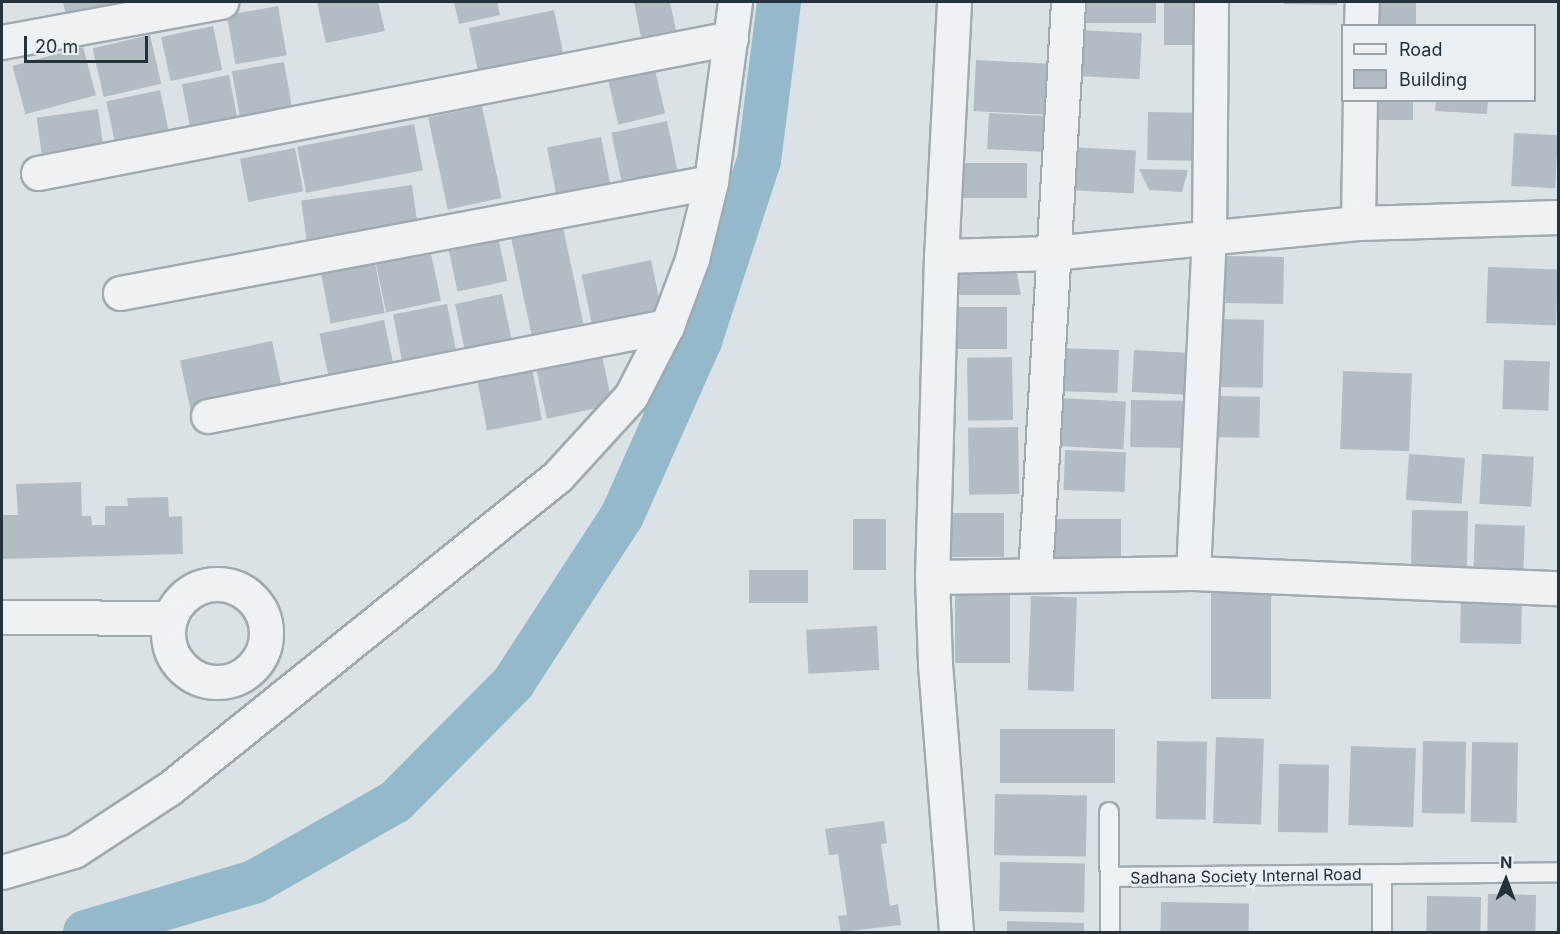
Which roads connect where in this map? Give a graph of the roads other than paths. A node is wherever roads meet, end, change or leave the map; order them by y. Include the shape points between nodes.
1 (221, 2) edge
2 (735, 2) edge
3 (954, 2) edge
4 (1068, 2) edge
5 (1211, 2) edge
6 (1362, 2) edge
7 (1362, 24) edge
8 (731, 38) junction
9 (2, 42) edge
10 (1360, 102) edge
11 (38, 173) dead end
12 (711, 182) junction
13 (1558, 217) edge
14 (1358, 223) junction
15 (1209, 238) junction
16 (1052, 253) junction
17 (941, 256) junction
18 (120, 293) dead end
19 (667, 326) junction
20 (208, 416) dead end
21 (1193, 573) junction
22 (1035, 575) junction
23 (932, 577) junction
24 (1558, 588) edge
25 (2, 616) edge
26 (169, 618) dead end
27 (1109, 812) dead end
28 (2, 872) edge
29 (1558, 872) edge
30 (1382, 874) junction
31 (1110, 877) junction
32 (956, 933) edge
33 (1110, 933) edge
34 (1382, 933) edge

1 - 9 street
2 - 8 street
3 - 17 street
4 - 16 street
5 - 15 street
6 - 7 street
8 - 11 street
8 - 12 street
10 - 14 street
12 - 18 street
12 - 19 street via 692,259
13 - 14 street
14 - 15 street
15 - 16 street
15 - 21 street
16 - 17 street
16 - 22 street
17 - 23 street
19 - 20 street
19 - 28 street via 631,396 557,477 170,788 75,851
21 - 22 street
21 - 24 street
22 - 23 street
23 - 32 street
25 - 26 street
27 - 31 lane, Sadhana Society Internal Road
29 - 30 lane, Sadhana Society Internal Road
30 - 31 lane, Sadhana Society Internal Road
30 - 34 lane, Sadhana Society Internal Road
31 - 33 lane, Sadhana Society Internal Road

